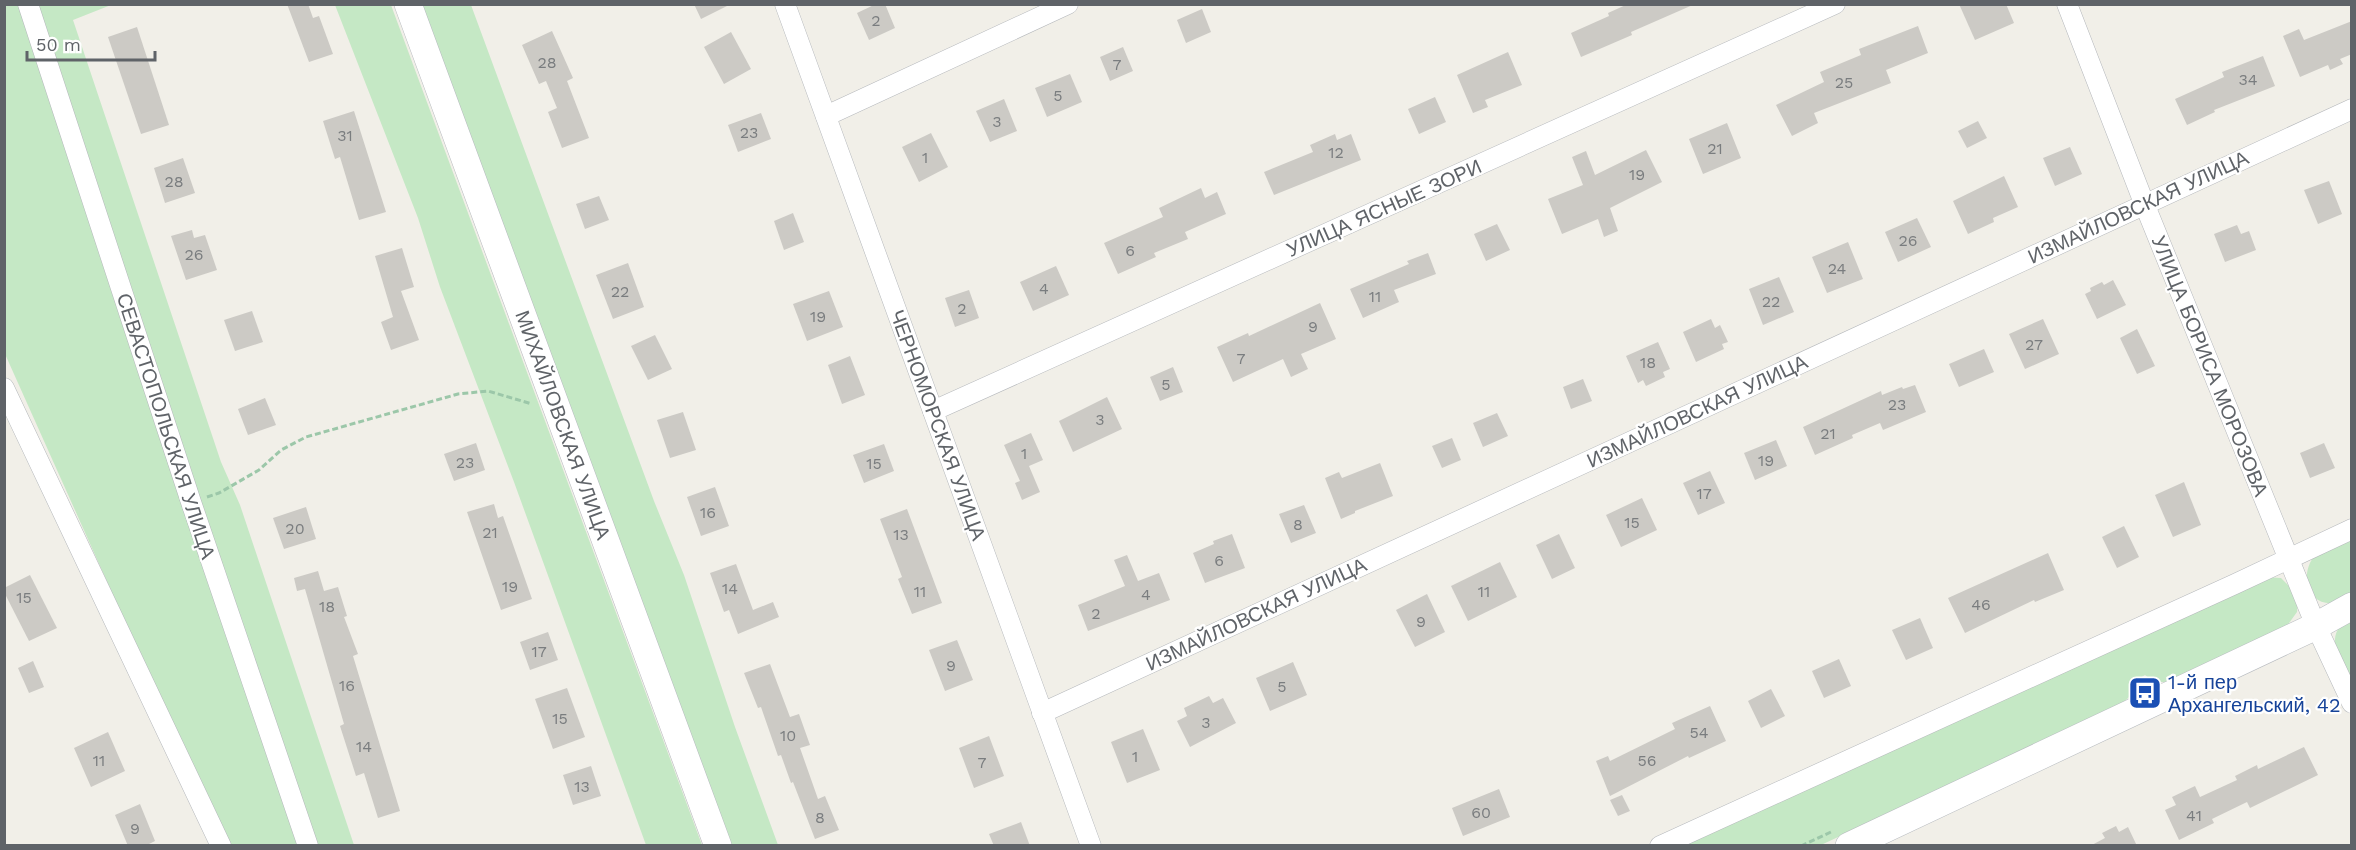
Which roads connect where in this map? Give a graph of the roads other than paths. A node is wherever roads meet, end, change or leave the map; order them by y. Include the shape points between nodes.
1 (28, 4) edge
2 (408, 4) edge
3 (785, 4) edge
4 (1068, 4) edge
5 (1835, 4) edge
6 (2067, 4) edge
7 (2352, 109) edge
8 (826, 116) junction
9 (2144, 203) junction
10 (4, 388) edge
11 (933, 411) junction
12 (2352, 529) edge
13 (2288, 559) junction
14 (2352, 606) edge
15 (2316, 626) junction
16 (2352, 703) edge
17 (1042, 713) junction
18 (221, 846) edge
19 (308, 846) edge
20 (718, 846) edge
21 (1091, 846) edge
22 (1660, 846) edge
23 (1849, 846) edge

1 - 19 street, СЕВАСТОПОЛЬСКАЯ УЛИЦА
2 - 20 street, МИХАЙЛОВСКАЯ УЛИЦА
3 - 8 street, ЧЕРНОМОРСКАЯ УЛИЦА
4 - 8 street
5 - 11 street, УЛИЦА ЯСНЫЕ ЗОРИ
6 - 9 street, УЛИЦА БОРИСА МОРОЗОВА
7 - 9 street, ИЗМАЙЛОВСКАЯ УЛИЦА
8 - 11 street, ЧЕРНОМОРСКАЯ УЛИЦА
9 - 13 street, УЛИЦА БОРИСА МОРОЗОВА
9 - 17 street, ИЗМАЙЛОВСКАЯ УЛИЦА
10 - 18 street
11 - 17 street, ЧЕРНОМОРСКАЯ УЛИЦА
12 - 13 street
13 - 15 street, УЛИЦА БОРИСА МОРОЗОВА
13 - 22 street
14 - 15 street
15 - 16 street, УЛИЦА БОРИСА МОРОЗОВА
15 - 23 street
17 - 21 street, ЧЕРНОМОРСКАЯ УЛИЦА

